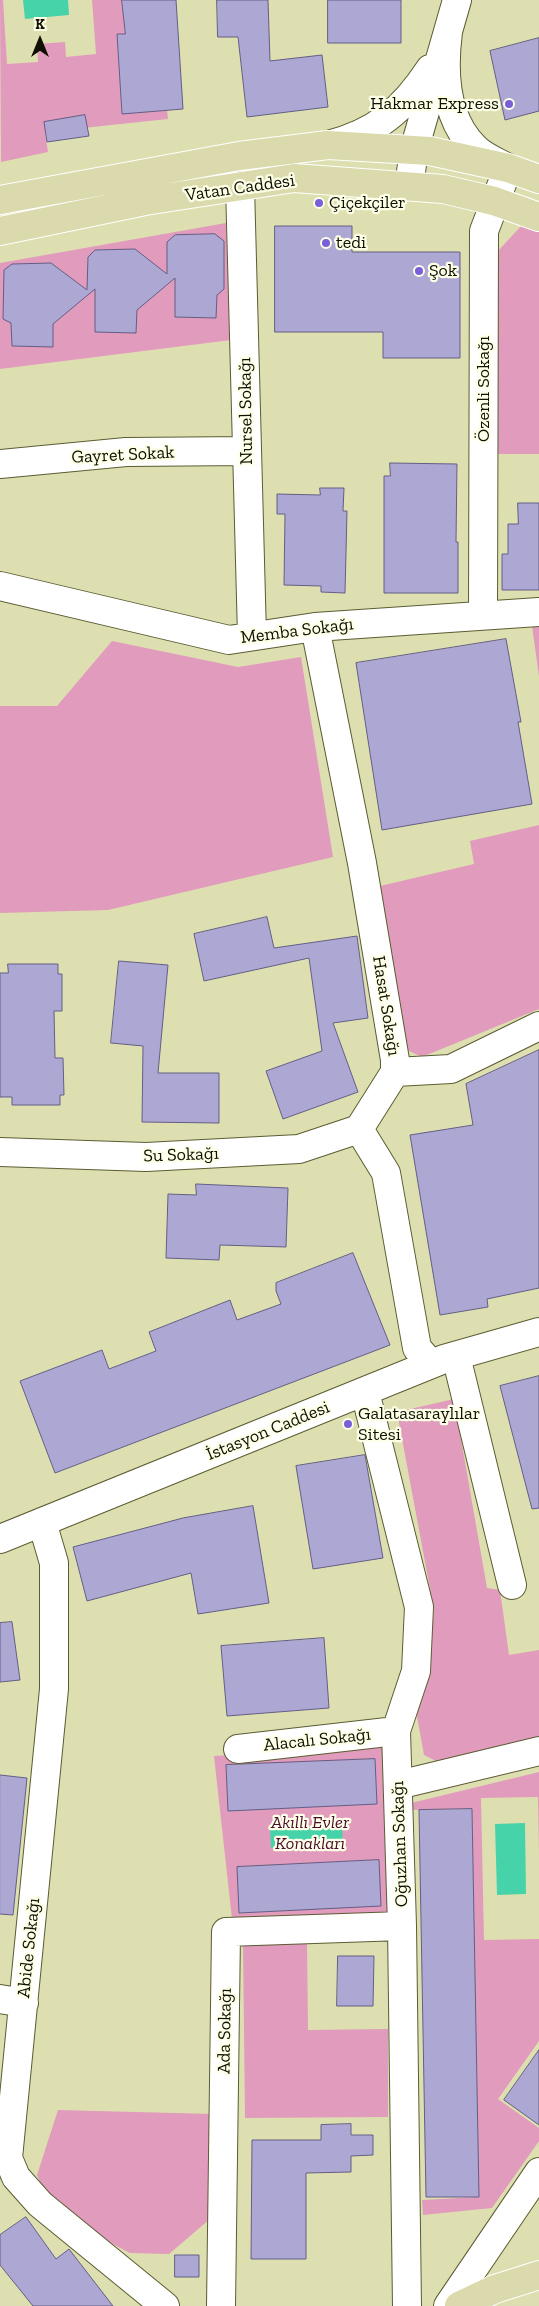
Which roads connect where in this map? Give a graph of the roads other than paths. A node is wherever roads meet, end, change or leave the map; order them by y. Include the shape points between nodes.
1 (457, 0) edge
2 (448, 32) junction
3 (328, 145) junction
4 (414, 150) junction
5 (508, 168) junction
6 (539, 179) edge
7 (240, 186) junction
8 (409, 186) junction
9 (0, 200) edge
10 (494, 201) junction
11 (539, 217) edge
12 (0, 231) edge
13 (247, 451) junction
14 (0, 464) edge
15 (0, 586) edge
16 (539, 612) edge
17 (483, 614) junction
18 (315, 626) junction
19 (252, 636) junction
20 (539, 1026) edge
21 (395, 1072) junction
22 (358, 1129) junction
23 (0, 1152) edge
24 (539, 1332) edge
25 (456, 1356) junction
26 (431, 1364) junction
27 (365, 1392) junction
28 (42, 1522) junction
29 (0, 1539) edge
30 (512, 1585) dead end
31 (396, 1732) junction
32 (238, 1748) dead end
33 (539, 1751) edge
34 (398, 1785) junction
35 (402, 1926) junction
36 (12, 2001) edge
37 (6, 2105) edge
38 (539, 2172) edge
39 (539, 2275) edge
40 (165, 2306) edge
41 (221, 2306) edge
42 (407, 2306) edge
43 (448, 2306) edge
44 (459, 2306) edge

1 - 2 street
2 - 3 street via 433,65 398,110 370,130
2 - 4 street
2 - 5 street via 445,76 455,118 476,149
3 - 4 main road, Vatan Caddesi
3 - 9 main road, Vatan Caddesi via 239,156
4 - 5 main road, Vatan Caddesi
4 - 8 street
5 - 6 main road, Vatan Caddesi
5 - 10 street, Özenli Sokağı
7 - 8 main road, Vatan Caddesi via 294,178
7 - 12 main road, Vatan Caddesi via 145,201
7 - 13 street, Nursel Sokağı
8 - 10 main road, Vatan Caddesi via 443,189
10 - 11 main road, Vatan Caddesi
10 - 17 street, Özenli Sokağı via 484,231
13 - 14 street, Gayret Sokak via 126,452
13 - 19 street, Nursel Sokağı
15 - 19 street, Memba Sokağı via 229,640
16 - 17 street, Memba Sokağı
17 - 18 street, Memba Sokağı
18 - 19 street, Memba Sokağı
18 - 21 street, Hasat Sokağı via 362,863 396,1060
20 - 21 street via 451,1069
21 - 22 street, Hasat Sokağı
22 - 23 street, Su Sokağı via 299,1149 146,1157
22 - 26 street via 386,1173 417,1348
24 - 25 street, İstasyon Caddesi
25 - 26 street, İstasyon Caddesi
25 - 30 street
26 - 27 street, İstasyon Caddesi
27 - 28 street, İstasyon Caddesi
27 - 31 street, Oğuzhan Sokağı via 420,1608 416,1671
28 - 29 street, İstasyon Caddesi
28 - 36 street, Abide Sokağı via 54,1562 54,1689
31 - 32 street, Alacalı Sokağı
31 - 34 street, Oğuzhan Sokağı
33 - 34 street
34 - 35 street, Oğuzhan Sokağı
35 - 41 street, Ada Sokağı via 226,1932
35 - 42 street, Oğuzhan Sokağı
36 - 37 street, Abide Sokağı
37 - 40 street, Abide Sokağı via 8,2158 16,2177 40,2204
38 - 43 street
39 - 44 main road via 495,2289

